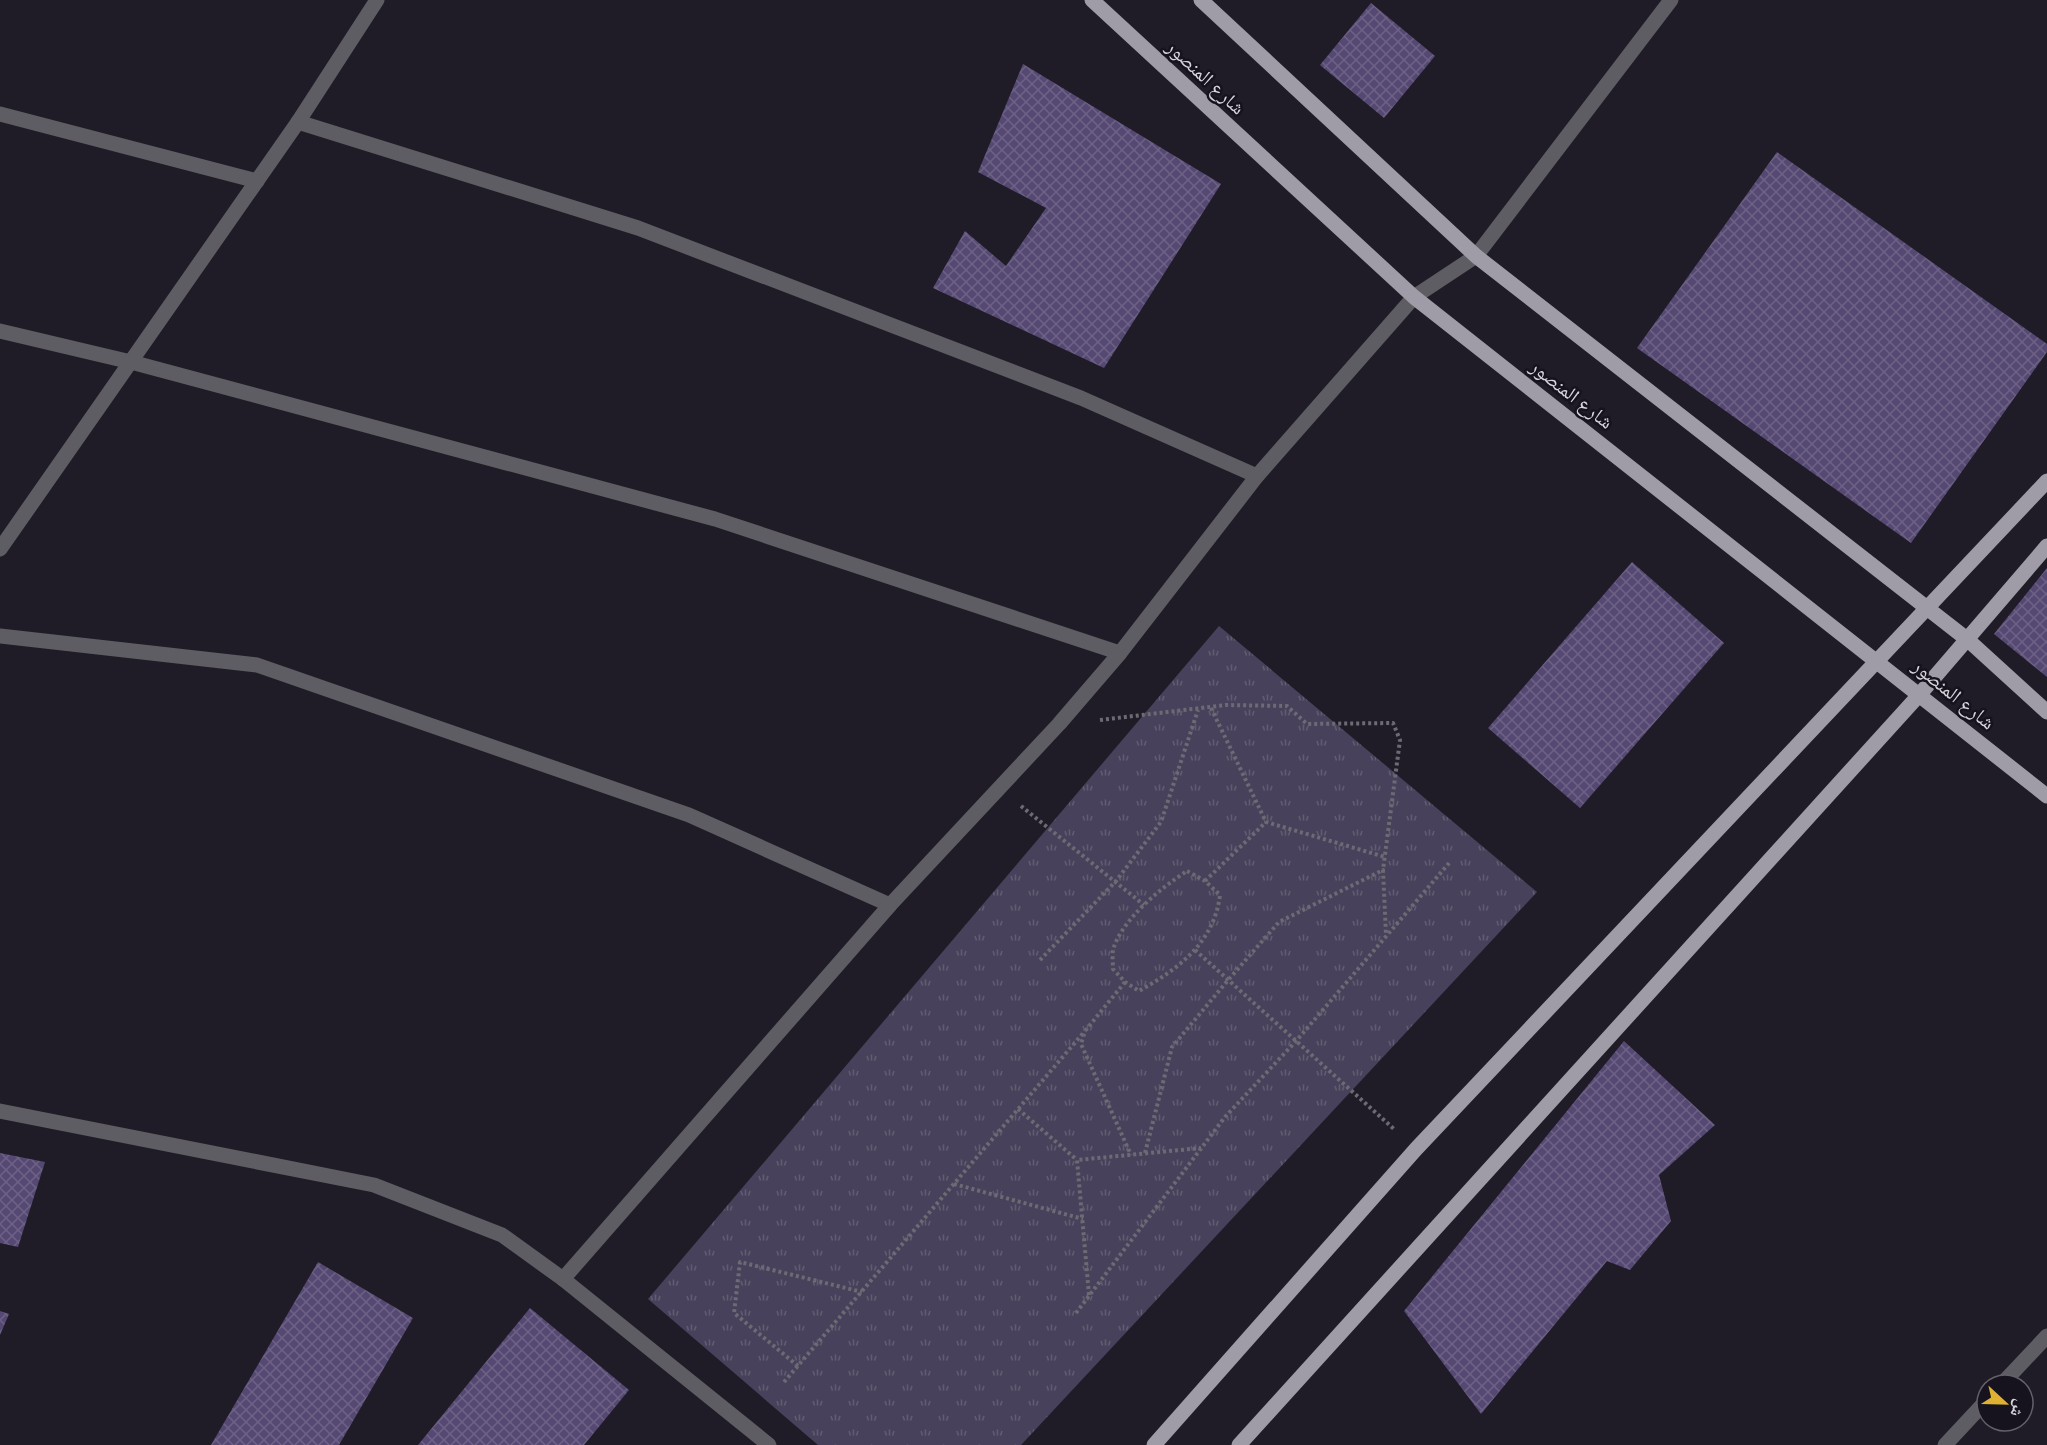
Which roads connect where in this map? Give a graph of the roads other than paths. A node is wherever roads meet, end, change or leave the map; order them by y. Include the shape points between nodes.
1 (377, 0) edge
2 (1092, 0) edge
3 (1201, 0) edge
4 (1671, 0) edge
5 (0, 114) edge
6 (298, 122) junction
7 (257, 181) junction
8 (1476, 256) junction
9 (1414, 297) junction
10 (0, 331) edge
11 (131, 362) junction
12 (1257, 476) junction
13 (2047, 481) edge
14 (2047, 546) edge
15 (0, 549) edge
16 (1927, 608) junction
17 (0, 636) edge
18 (1968, 640) junction
19 (1120, 653) junction
20 (1877, 659) junction
21 (1920, 694) junction
22 (2047, 711) edge
23 (2047, 796) edge
24 (890, 905) junction
25 (0, 1111) edge
26 (563, 1279) junction
27 (2047, 1336) edge
28 (2012, 1373) edge
29 (1975, 1413) edge
30 (769, 1445) edge
31 (1154, 1445) edge
32 (1239, 1445) edge
33 (1946, 1445) edge

1 - 6 street
2 - 9 main road, شارع المنصور
3 - 8 main road
4 - 8 street
5 - 7 street
6 - 7 street
6 - 12 street via 638,228 1081,398
7 - 11 street
8 - 9 street
8 - 16 main road
9 - 12 street
9 - 20 main road, شارع المنصور
10 - 11 street
11 - 15 street
11 - 19 street via 715,519
12 - 19 street
13 - 16 main road
14 - 18 main road
16 - 18 main road
16 - 20 main road
17 - 24 street via 257,665 689,814
18 - 21 main road
18 - 22 main road
19 - 24 street
20 - 21 main road, شارع المنصور
20 - 31 main road via 1416,1149
21 - 23 main road, شارع المنصور
21 - 32 main road
24 - 26 street
25 - 26 street via 374,1185 502,1235
26 - 30 street
27 - 28 street
29 - 33 street

